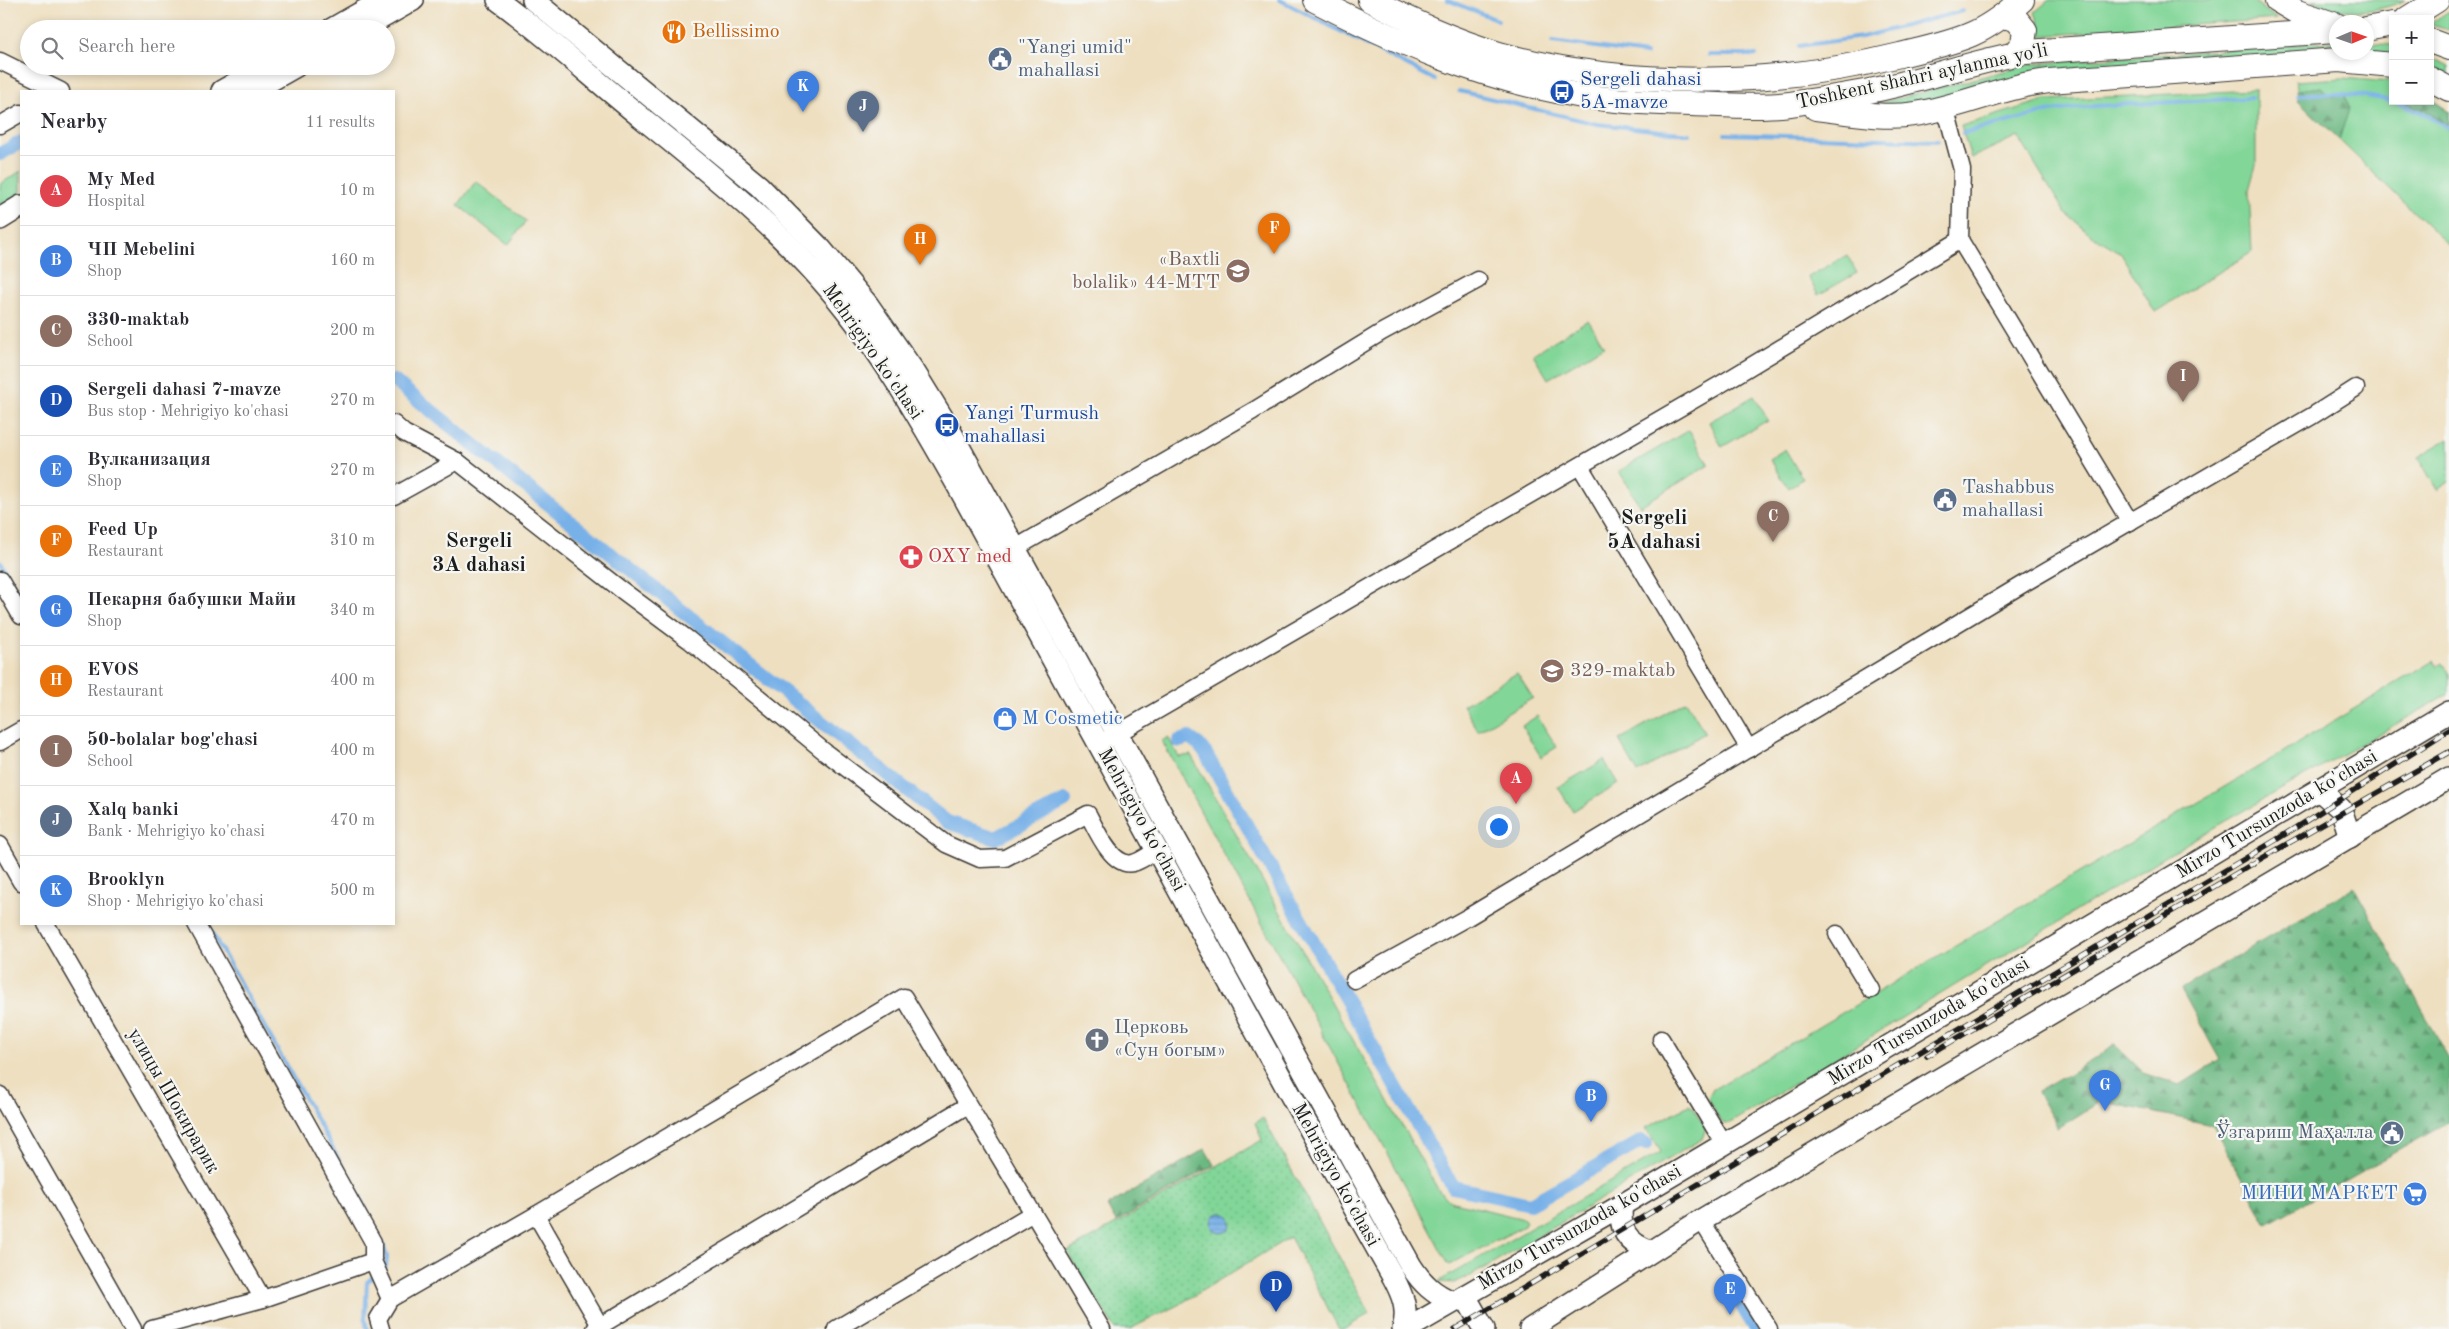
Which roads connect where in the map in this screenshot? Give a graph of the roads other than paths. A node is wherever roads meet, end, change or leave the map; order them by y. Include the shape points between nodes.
1 (413, 0) edge
2 (498, 0) edge
3 (533, 0) edge
4 (1315, 0) edge
5 (1370, 0) edge
6 (2022, 0) edge
7 (2277, 0) edge
8 (2437, 0) edge
9 (368, 9) edge
10 (2413, 15) edge
11 (2003, 16) junction
12 (348, 20) edge
13 (2329, 23) edge
14 (2389, 25) edge
15 (2374, 28) edge
16 (2374, 31) edge
17 (2329, 32) edge
18 (2389, 32) edge
19 (2434, 42) edge
20 (2449, 48) edge
21 (2014, 54) junction
22 (0, 60) edge
23 (2389, 65) edge
24 (20, 72) edge
25 (26, 75) edge
26 (250, 75) edge
27 (280, 75) edge
28 (2434, 81) edge
29 (2449, 89) edge
30 (59, 90) edge
31 (224, 90) edge
32 (254, 90) edge
33 (1787, 104) junction
34 (1942, 108) junction
35 (20, 114) edge
36 (0, 125) edge
37 (20, 207) edge
38 (0, 218) edge
39 (20, 223) edge
40 (0, 235) edge
41 (1960, 240) junction
42 (1478, 280) dead end
43 (2356, 388) dead end
44 (395, 425) edge
45 (457, 461) junction
46 (1580, 466) junction
47 (395, 495) edge
48 (2130, 522) junction
49 (1014, 550) junction
50 (0, 580) edge
51 (20, 614) edge
52 (2449, 712) edge
53 (20, 731) edge
54 (1109, 739) junction
55 (0, 742) edge
56 (1749, 748) junction
57 (2449, 778) edge
58 (2319, 790) junction
59 (2350, 837) junction
60 (0, 845) edge
61 (1157, 850) junction
62 (20, 880) edge
63 (47, 925) edge
64 (197, 925) edge
65 (1837, 934) dead end
66 (1354, 980) dead end
67 (1870, 990) dead end
68 (1661, 1039) dead end
69 (0, 1095) edge
70 (968, 1105) junction
71 (1724, 1144) junction
72 (1622, 1205) junction
73 (1033, 1213) junction
74 (536, 1215) junction
75 (1701, 1220) junction
76 (1650, 1251) junction
77 (374, 1263) junction
78 (263, 1299) junction
79 (390, 1299) junction
80 (1459, 1299) junction
81 (1097, 1327) edge
82 (599, 1328) edge
83 (134, 1329) edge
84 (152, 1329) edge
85 (380, 1329) edge
86 (836, 1329) edge
87 (1405, 1329) edge
88 (1484, 1329) edge
89 (1530, 1329) edge
90 (1769, 1329) edge

1 - 9 main road
2 - 54 main road, Mehrigiyo ko'chasi via 741,200 804,260 846,310 924,425
3 - 49 main road, Mehrigiyo ko'chasi via 759,186 844,275 929,394
4 - 33 highway, Toshkent shahri aylanma yoʻli via 1461,66 1562,92 1662,103
5 - 11 highway, Toshkent shahri aylanma yoʻli via 1435,30 1513,57 1617,76 1691,78 1783,76 1844,68 1955,41 1974,34
6 - 11 highway, Toshkent shahri aylanma yoʻli
7 - 13 highway via 2303,15
8 - 10 highway
9 - 12 main road
11 - 21 highway via 2016,19 2025,30 2024,43
14 - 15 highway
16 - 18 highway
17 - 21 highway, Toshkent shahri aylanma yoʻli
19 - 20 highway
21 - 33 highway, Toshkent shahri aylanma yoʻli via 1882,88
22 - 24 street
23 - 34 highway via 2338,60 2049,81 2010,88
25 - 30 street
26 - 31 main road
27 - 32 main road
28 - 29 highway
33 - 34 highway via 1890,116
34 - 41 street via 1949,121 1962,170
35 - 36 street
37 - 38 main road
39 - 40 main road
41 - 46 street
41 - 48 street
42 - 49 street via 1382,332
43 - 48 street
44 - 45 street
45 - 47 street
45 - 61 street via 946,844 980,859 1005,858 1088,814 1113,857 1125,864 1134,863
46 - 54 street
46 - 56 street
48 - 56 street
49 - 54 main road, Mehrigiyo ko'chasi
50 - 51 street
52 - 58 main road, Mirzo Tursunzoda ko'chasi
53 - 55 street
54 - 61 main road, Mehrigiyo ko'chasi
54 - 80 main road, Mehrigiyo ko'chasi via 1411,1266 1438,1296
56 - 66 street via 1468,917
57 - 59 main road
58 - 59 main road via 2341,808
58 - 71 main road, Mirzo Tursunzoda ko'chasi
59 - 75 main road
60 - 62 street
61 - 87 main road, Mehrigiyo ko'chasi via 1399,1289 1405,1308
63 - 78 street, улицы Шокирарик
64 - 77 street via 373,1242
65 - 67 street
68 - 71 street
69 - 83 street
70 - 73 street
70 - 74 street via 904,997
70 - 82 street
71 - 72 main road, Mirzo Tursunzoda ko'chasi
72 - 76 main road via 1623,1232 1634,1244
72 - 80 main road, Mirzo Tursunzoda ko'chasi
73 - 81 street
73 - 86 street
74 - 79 street
74 - 82 street
75 - 76 main road
75 - 90 street
76 - 89 main road
77 - 78 street
77 - 79 street
78 - 84 street
79 - 85 street via 378,1319
80 - 87 main road, Mirzo Tursunzoda ko'chasi
80 - 88 main road

